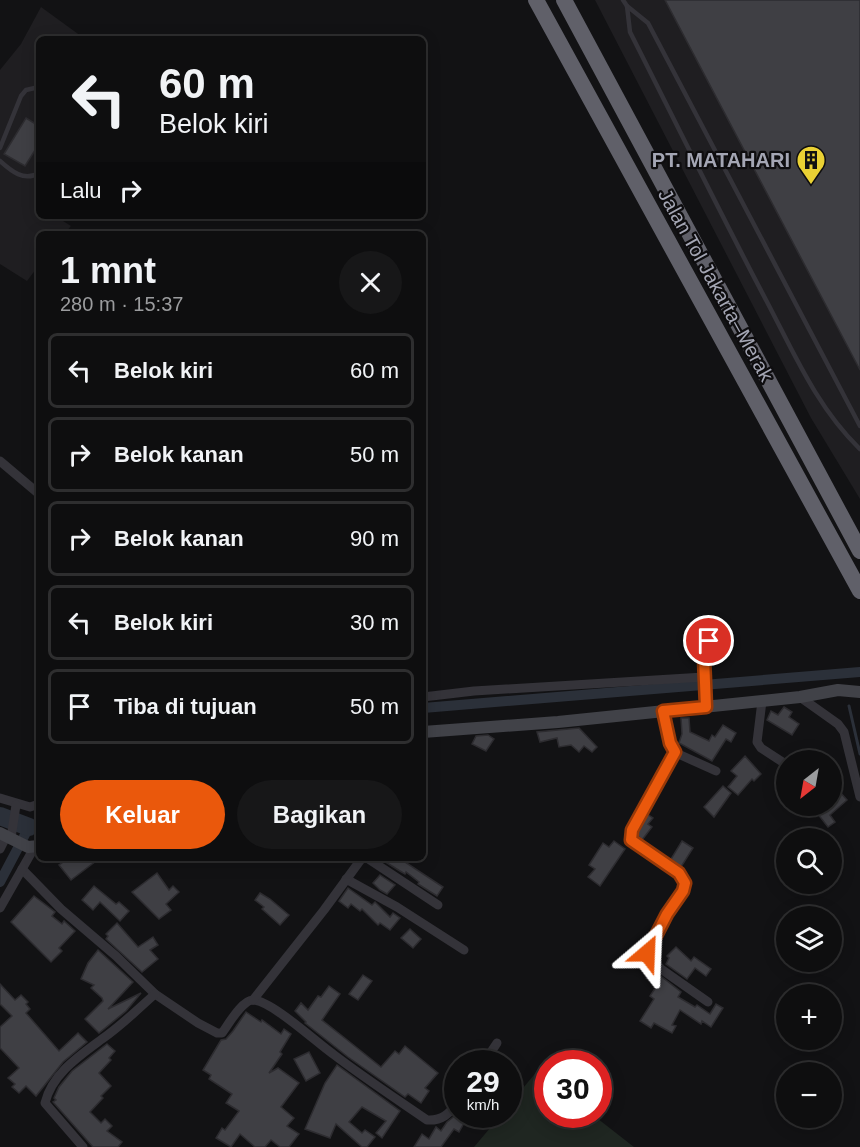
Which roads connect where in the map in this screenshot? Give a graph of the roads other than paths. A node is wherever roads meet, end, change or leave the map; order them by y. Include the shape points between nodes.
1 (536, 0) edge
2 (564, 0) edge
3 (623, 0) edge
4 (627, 6) junction
5 (36, 86) edge
6 (0, 148) edge
7 (0, 161) edge
8 (36, 175) edge
9 (860, 426) edge
10 (860, 449) edge
11 (0, 461) edge
12 (36, 491) edge
13 (860, 551) edge
14 (860, 591) edge
15 (709, 641) dead end
16 (704, 679) junction
17 (860, 692) edge
18 (426, 697) edge
19 (800, 697) junction
20 (762, 701) junction
21 (706, 704) junction
22 (663, 711) junction
23 (426, 732) edge
24 (675, 752) junction
25 (776, 758) edge
26 (716, 771) dead end
27 (860, 797) edge
28 (0, 798) edge
29 (36, 805) edge
30 (16, 808) junction
31 (8, 836) edge
32 (33, 847) edge
33 (0, 849) edge
34 (360, 861) edge
35 (372, 861) edge
36 (22, 869) junction
37 (346, 879) junction
38 (438, 905) dead end
39 (0, 909) edge
40 (464, 950) dead end
41 (155, 994) junction
42 (253, 1000) junction
43 (708, 1002) dead end
44 (497, 1043) dead end
45 (492, 1050) edge
46 (444, 1118) edge
47 (82, 1147) edge

1 - 14 highway, Jalan Tol Jakarta–Merak
2 - 13 highway, Jalan Tol Jakarta–Merak
3 - 4 lane
4 - 9 lane via 648,23
4 - 10 lane via 630,32 733,238 809,382 842,432
5 - 6 lane via 21,96
7 - 8 lane via 24,177
11 - 12 street
15 - 16 street
16 - 18 street
16 - 21 street
17 - 19 street via 838,690
19 - 20 street
19 - 27 street via 844,732
20 - 21 street
20 - 25 street via 757,742
21 - 22 street
22 - 23 street
22 - 24 street
24 - 26 street
24 - 43 street via 632,830 631,840 679,873 685,883 647,953 661,969
28 - 30 street
29 - 30 street
30 - 31 street
31 - 32 street
31 - 33 street
32 - 36 street
34 - 37 street
35 - 38 street
36 - 39 street
36 - 41 street via 60,909
37 - 40 street
37 - 42 street
41 - 42 street via 217,1033 222,1033 240,1008
41 - 47 street via 76,1057 48,1089 45,1103
42 - 46 street via 287,1018 427,1120
44 - 45 street

